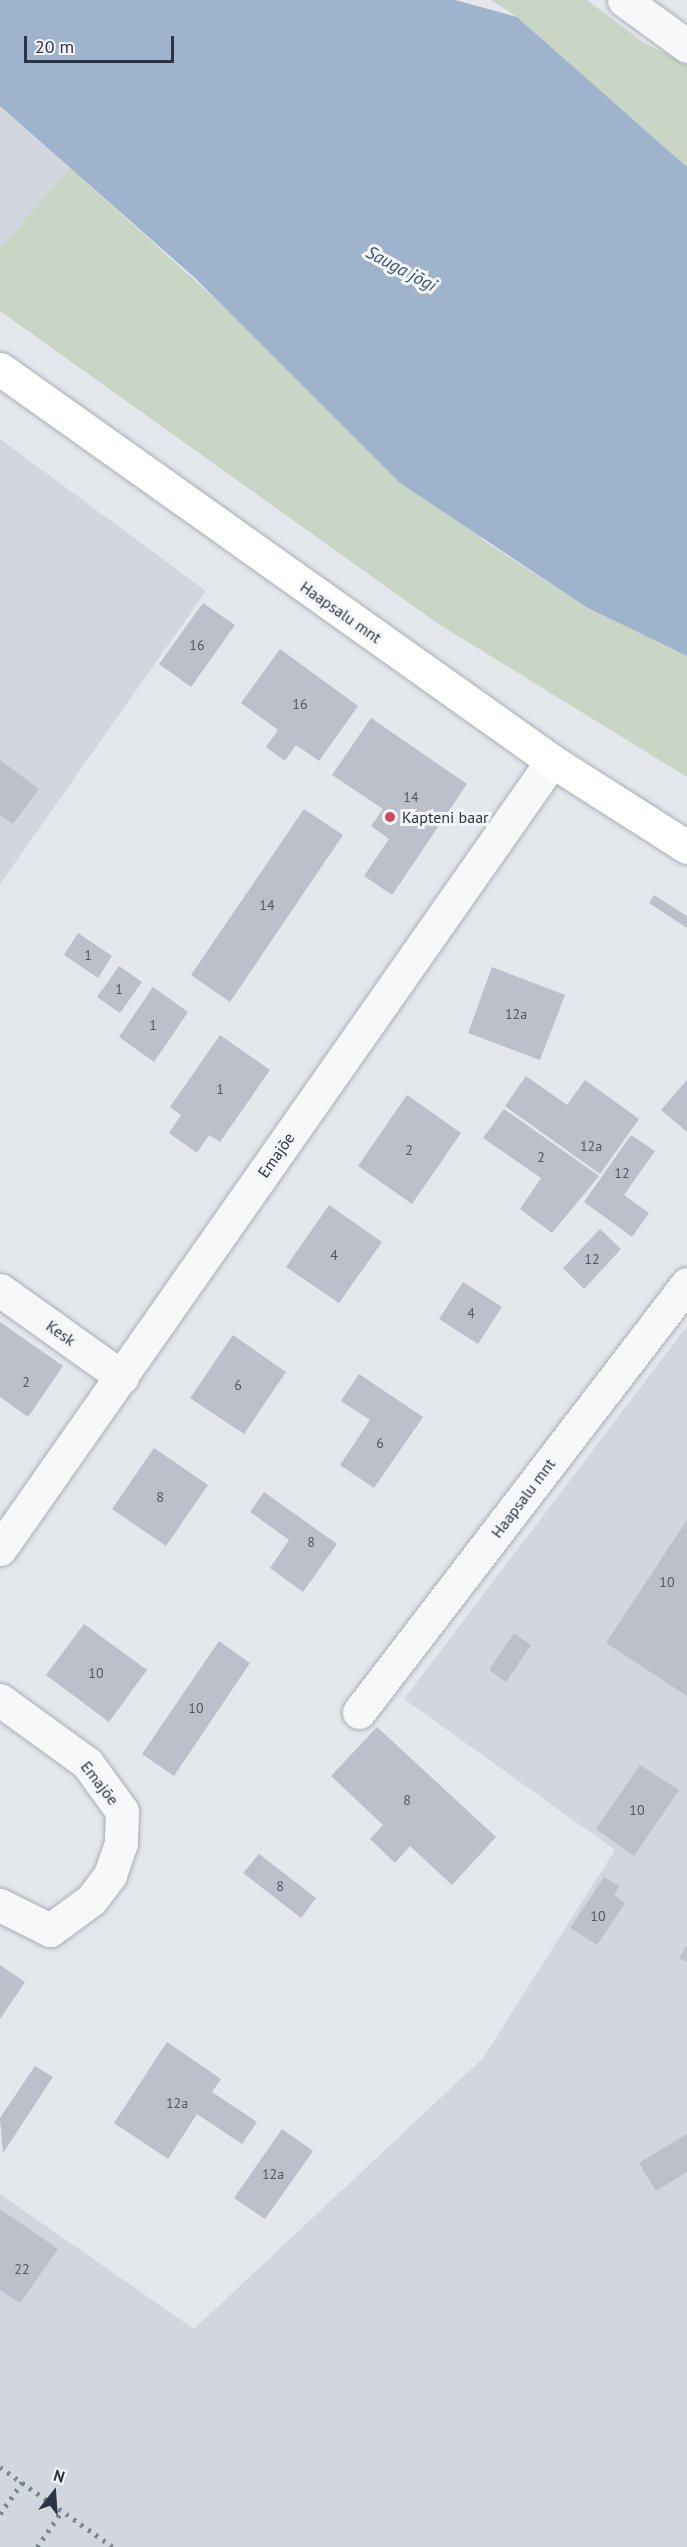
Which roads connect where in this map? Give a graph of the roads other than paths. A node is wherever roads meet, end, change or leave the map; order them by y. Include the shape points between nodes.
1 (624, 0) edge
2 (687, 46) edge
3 (0, 369) edge
4 (552, 761) junction
5 (687, 847) edge
6 (687, 1284) edge
7 (0, 1290) edge
8 (122, 1377) junction
9 (0, 1549) edge
10 (0, 1700) edge
11 (359, 1712) dead end
12 (0, 1905) edge

1 - 2 street
3 - 4 main road, Haapsalu mnt
4 - 5 main road, Haapsalu mnt
4 - 8 street, Emajõe
6 - 11 street, Haapsalu mnt
7 - 8 street, Kesk
8 - 9 street, Emajõe
10 - 12 street, Emajõe via 87,1763 122,1811 121,1843 110,1875 91,1900 51,1930

